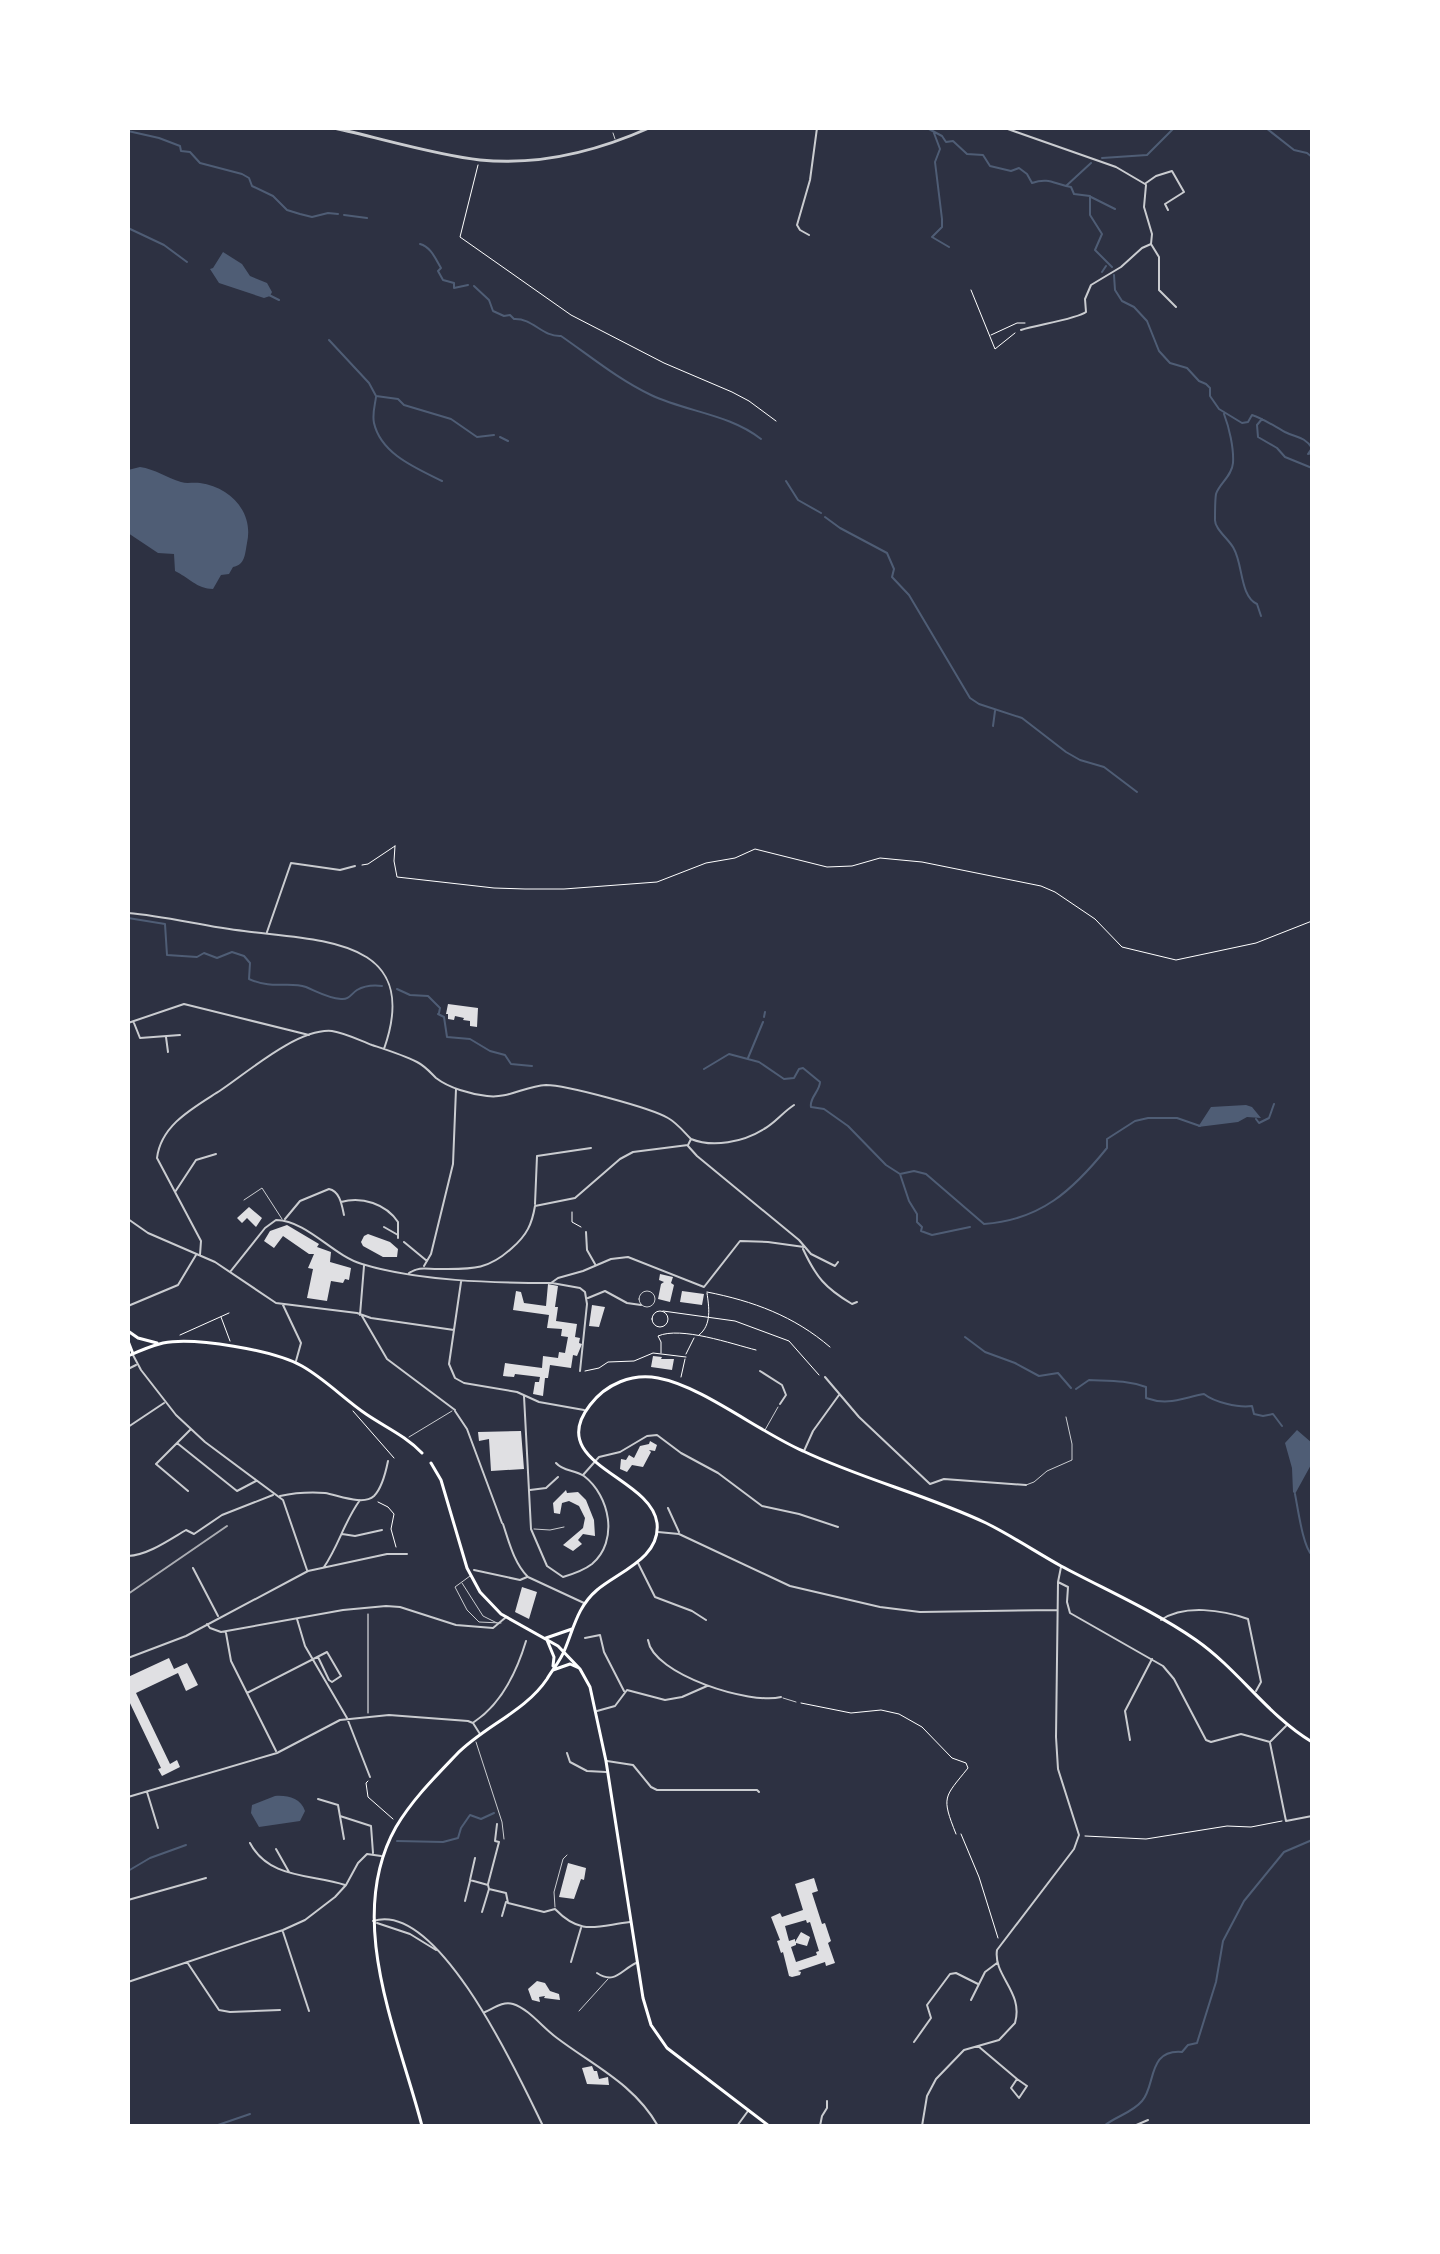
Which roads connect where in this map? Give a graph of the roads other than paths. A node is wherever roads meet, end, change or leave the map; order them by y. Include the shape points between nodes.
1 (334, 128) edge
2 (649, 128) edge
3 (817, 128) edge
4 (1005, 128) edge
5 (613, 133) dead end
6 (616, 142) junction
7 (1145, 184) junction
8 (1168, 210) dead end
9 (809, 235) dead end
10 (1151, 244) junction
11 (1176, 307) dead end
12 (1021, 330) road end
13 (355, 866) road end
14 (128, 913) edge
15 (266, 934) junction
16 (128, 966) edge
17 (128, 978) edge
18 (133, 1022) junction
19 (128, 1023) edge
20 (180, 1035) dead end
21 (310, 1035) junction
22 (166, 1037) junction
23 (384, 1049) junction
24 (168, 1052) dead end
25 (456, 1088) junction
26 (794, 1105) dead end
27 (691, 1139) junction
28 (688, 1145) junction
29 (591, 1148) dead end
30 (216, 1154) dead end
31 (175, 1193) junction
32 (244, 1200) dead end
33 (341, 1202) junction
34 (535, 1206) junction
35 (344, 1215) dead end
36 (128, 1219) edge
37 (284, 1221) junction
38 (384, 1227) dead end
39 (586, 1232) dead end
40 (404, 1242) dead end
41 (804, 1248) junction
42 (198, 1254) junction
43 (427, 1262) junction
44 (838, 1262) dead end
45 (364, 1265) junction
46 (595, 1265) junction
47 (423, 1266) junction
48 (230, 1272) junction
49 (407, 1273) junction
50 (461, 1281) junction
51 (551, 1283) junction
52 (587, 1299) junction
53 (857, 1302) dead end
54 (283, 1303) junction
55 (641, 1305) junction
56 (128, 1306) edge
57 (360, 1315) junction
58 (454, 1330) junction
59 (128, 1331) edge
60 (128, 1341) edge
61 (161, 1344) junction
62 (130, 1355) edge
63 (295, 1362) junction
64 (138, 1365) junction
65 (128, 1369) edge
66 (580, 1371) dead end
67 (760, 1371) dead end
68 (819, 1375) road end
69 (825, 1377) joint
70 (839, 1395) junction
71 (524, 1396) junction
72 (164, 1402) junction
73 (780, 1404) joint
74 (455, 1410) junction
75 (585, 1411) junction
76 (1066, 1417) dead end
77 (128, 1427) edge
78 (191, 1429) junction
79 (765, 1431) junction
80 (407, 1439) junction
81 (177, 1443) junction
82 (804, 1452) junction
83 (422, 1453) dead end
84 (388, 1461) dead end
85 (594, 1461) junction
86 (431, 1463) dead end
87 (556, 1463) dead end
88 (583, 1475) junction
89 (558, 1477) dead end
90 (256, 1480) junction
91 (1026, 1485) joint
92 (529, 1490) junction
93 (188, 1491) dead end
94 (275, 1493) junction
95 (279, 1496) junction
96 (360, 1500) junction
97 (668, 1508) dead end
98 (564, 1527) dead end
99 (838, 1527) dead end
100 (531, 1529) junction
101 (382, 1530) dead end
102 (657, 1532) junction
103 (341, 1534) junction
104 (679, 1534) junction
105 (407, 1554) dead end
106 (128, 1556) edge
107 (637, 1562) junction
108 (1062, 1566) junction
109 (193, 1568) dead end
110 (323, 1568) junction
111 (474, 1570) dead end
112 (308, 1571) junction
113 (470, 1575) junction
114 (528, 1577) junction
115 (461, 1581) junction
116 (1058, 1582) junction
117 (585, 1603) junction
118 (1058, 1610) junction
119 (219, 1617) junction
120 (297, 1617) junction
121 (506, 1617) junction
122 (706, 1620) dead end
123 (1161, 1620) junction
124 (501, 1623) junction
125 (207, 1624) junction
126 (572, 1629) junction
127 (226, 1631) junction
128 (546, 1638) junction
129 (585, 1638) dead end
130 (648, 1640) dead end
131 (526, 1641) dead end
132 (564, 1651) junction
133 (318, 1657) junction
134 (128, 1658) edge
135 (1152, 1658) junction
136 (312, 1659) junction
137 (580, 1669) junction
138 (553, 1670) junction
139 (707, 1686) junction
140 (625, 1692) junction
141 (247, 1693) junction
142 (1254, 1694) junction
143 (781, 1697) joint
144 (796, 1702) road end
145 (596, 1711) junction
146 (347, 1718) junction
147 (473, 1723) junction
148 (1287, 1725) junction
149 (480, 1734) junction
150 (474, 1738) junction
151 (1130, 1740) dead end
152 (1270, 1742) junction
153 (1312, 1742) edge
154 (277, 1753) junction
155 (567, 1753) dead end
156 (606, 1761) junction
157 (608, 1771) junction
158 (370, 1777) road end
159 (147, 1792) junction
160 (759, 1792) dead end
161 (128, 1797) edge
162 (318, 1799) dead end
163 (340, 1816) junction
164 (1312, 1816) edge
165 (497, 1824) dead end
166 (158, 1828) dead end
167 (344, 1839) dead end
168 (504, 1839) dead end
169 (250, 1843) dead end
170 (276, 1849) dead end
171 (373, 1854) junction
172 (567, 1855) dead end
173 (383, 1856) junction
174 (475, 1858) dead end
175 (289, 1874) junction
176 (206, 1878) dead end
177 (470, 1880) junction
178 (346, 1885) junction
179 (488, 1887) junction
180 (128, 1900) edge
181 (465, 1901) dead end
182 (506, 1901) junction
183 (555, 1909) junction
184 (482, 1912) dead end
185 (502, 1916) dead end
186 (373, 1921) junction
187 (631, 1922) junction
188 (581, 1928) junction
189 (283, 1930) junction
190 (440, 1953) junction
191 (187, 1962) junction
192 (571, 1962) dead end
193 (638, 1963) junction
194 (997, 1963) junction
195 (597, 1973) dead end
196 (608, 1979) junction
197 (128, 1982) edge
198 (978, 1984) junction
199 (971, 2000) dead end
200 (280, 2010) dead end
201 (309, 2011) dead end
202 (579, 2011) dead end
203 (484, 2013) junction
204 (914, 2042) dead end
205 (977, 2045) junction
206 (1017, 2079) junction
207 (827, 2101) dead end
208 (748, 2111) junction
209 (1148, 2120) dead end
210 (422, 2126) edge
211 (543, 2126) edge
212 (658, 2126) edge
213 (737, 2126) edge
214 (769, 2126) edge
215 (820, 2126) edge
216 (922, 2126) edge
217 (1134, 2126) edge

1 - 6 street via 469,158 507,161 553,158
2 - 6 street
3 - 9 street via 797,225
4 - 7 street via 1116,167
5 - 6 lane
7 - 8 street via 1172,171 1184,192 1165,204
7 - 10 street
10 - 11 street via 1159,257 1159,290
10 - 12 street via 1091,285 1083,314
13 - 15 street via 340,870 291,863
14 - 15 street
15 - 23 street via 319,939 377,965 393,998
16 - 17 main road
18 - 19 street
18 - 21 street via 184,1004
18 - 22 street via 140,1038
20 - 22 street
21 - 23 street via 330,1031
21 - 31 street via 261,1060 172,1126 157,1158
22 - 24 street
23 - 25 street via 418,1062
25 - 27 street via 490,1097 548,1085 592,1094 668,1118
25 - 43 street via 453,1164
26 - 27 street via 756,1133 716,1145
27 - 28 street
28 - 34 street via 625,1156 575,1198
28 - 41 street
29 - 34 street via 537,1156
30 - 31 street via 196,1160
31 - 42 street via 201,1241
32 - 37 lane via 262,1188
33 - 35 street
33 - 37 street via 329,1189 300,1201
33 - 38 street via 382,1207 398,1222 399,1236
34 - 47 street via 530,1229 491,1266
36 - 42 street
37 - 45 street
37 - 48 street via 265,1228
39 - 46 street
40 - 43 street
41 - 44 street via 835,1266
41 - 46 street via 740,1241 704,1287 628,1257
41 - 53 street via 829,1291
42 - 48 street
42 - 56 street via 178,1285
43 - 47 street
45 - 49 street
45 - 57 street
46 - 51 street
47 - 49 street
48 - 54 street via 273,1302
49 - 50 street
50 - 51 street
50 - 58 street
51 - 52 street via 580,1288
52 - 55 street via 605,1291
52 - 66 street
54 - 57 street
54 - 63 street via 301,1343
55 - 55 lane via 652,1306 656,1297 648,1290 640,1295
57 - 58 street
57 - 74 street via 387,1359
58 - 71 street via 449,1364 455,1378
59 - 61 main road
60 - 62 main road
61 - 62 main road
61 - 63 main road via 232,1347
62 - 64 street
63 - 80 main road
64 - 65 street
64 - 72 street
67 - 73 street via 782,1385 786,1395
68 - 69 lane
69 - 70 street
70 - 82 street
70 - 91 street via 930,1484 944,1479
71 - 75 street
71 - 92 street
72 - 77 street
72 - 78 street
73 - 79 lane
74 - 80 lane
74 - 114 street
75 - 79 main road via 605,1390 630,1378 653,1377 679,1384
75 - 85 main road via 580,1437
76 - 91 lane via 1072,1460
78 - 81 street
78 - 90 street
79 - 82 main road
80 - 83 main road
81 - 90 street via 237,1491
81 - 93 street via 156,1464
82 - 108 main road via 985,1523
84 - 96 street via 374,1496
85 - 88 street
85 - 99 street via 657,1435 762,1506
85 - 102 main road via 649,1504
86 - 113 main road
87 - 88 street
88 - 100 street via 601,1496 608,1527 602,1551 592,1564 563,1577 547,1566
89 - 92 street via 546,1488
90 - 94 street
92 - 100 street
94 - 95 street
94 - 106 street via 222,1515 194,1534 186,1530
95 - 96 street via 323,1493
95 - 112 street
96 - 103 street
97 - 104 street
98 - 100 lane
101 - 103 street
102 - 104 street
102 - 107 main road via 652,1547
103 - 110 street
104 - 118 street via 790,1586 880,1607 920,1612
105 - 110 street
107 - 117 main road
107 - 122 street via 655,1597
108 - 116 street
108 - 123 main road
109 - 119 street
110 - 112 street
111 - 114 street via 520,1580
112 - 119 street
113 - 115 lane
113 - 121 main road via 487,1601
114 - 117 street
115 - 124 lane via 483,1616
115 - 124 lane via 455,1589 472,1618
116 - 118 street
116 - 135 street via 1068,1587 1070,1613
117 - 126 main road
118 - 194 street via 1058,1769 1079,1835 1074,1849 1002,1943
119 - 125 street
120 - 124 street via 400,1607 456,1625 493,1628
120 - 127 street
120 - 136 street
121 - 124 street
121 - 128 main road
123 - 142 main road via 1197,1641
123 - 142 street via 1173,1613 1228,1611 1248,1619 1261,1682
125 - 127 street
125 - 134 street
126 - 128 main road
126 - 132 main road
127 - 141 street via 231,1661
128 - 132 main road
128 - 138 main road
129 - 140 street via 600,1635
130 - 139 street via 665,1665
131 - 147 street via 518,1667 494,1705
132 - 137 main road
132 - 138 main road
133 - 133 street via 327,1652 341,1676 329,1680
133 - 136 street
135 - 151 street via 1125,1711
135 - 152 street via 1174,1679 1206,1740 1241,1734
136 - 141 street
136 - 146 street
137 - 138 main road via 570,1664
137 - 145 main road
138 - 149 main road via 527,1702
139 - 140 street via 665,1700
139 - 143 street
140 - 145 street via 615,1706
141 - 154 street
142 - 148 main road
143 - 144 lane
145 - 156 main road
146 - 147 street via 415,1716
146 - 154 street
146 - 158 street
147 - 149 street
148 - 152 street
148 - 153 main road
149 - 150 main road
150 - 168 lane
150 - 173 main road via 423,1789
152 - 164 street via 1286,1821
154 - 159 street
155 - 157 street via 570,1762 587,1771
156 - 157 main road
156 - 160 street via 633,1765 657,1790
157 - 187 main road
159 - 161 street
159 - 166 street
162 - 163 street via 337,1804
163 - 167 street
163 - 171 street via 371,1826
165 - 179 street via 499,1842
169 - 175 street via 268,1865
170 - 175 street
171 - 173 street
171 - 178 street via 362,1858
172 - 183 lane via 554,1892
173 - 186 main road
174 - 177 street
175 - 178 street
176 - 180 street
177 - 179 street
177 - 181 street
178 - 189 street via 324,1908
179 - 182 street via 506,1893
179 - 184 street
182 - 183 street via 544,1912
182 - 185 street
183 - 188 street
186 - 190 street via 410,1934
186 - 190 street via 401,1923 422,1934
186 - 210 main road via 385,1991
187 - 188 street
187 - 193 main road
188 - 192 street
189 - 191 street
189 - 201 street
190 - 203 street
191 - 197 street
191 - 200 street via 219,2010
193 - 196 street
193 - 208 main road via 646,2011 658,2036
194 - 198 street
194 - 205 street via 1017,2003 1017,2018 1004,2036
195 - 196 street
196 - 202 lane
198 - 199 street
198 - 204 street via 950,1974 927,2005 931,2018
203 - 211 street
203 - 212 street via 503,2003 517,2005 631,2090
205 - 206 street
205 - 216 street via 936,2079
206 - 206 street via 1011,2088 1019,2098 1027,2086
207 - 215 street
208 - 213 street
208 - 214 main road
209 - 217 street

